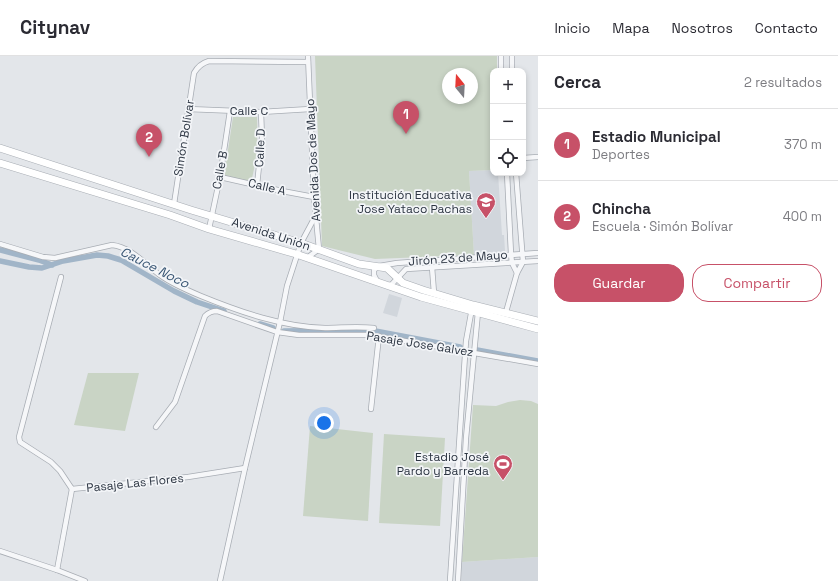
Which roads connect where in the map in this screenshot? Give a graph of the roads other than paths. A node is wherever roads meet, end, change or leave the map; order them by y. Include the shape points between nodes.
1 (308, 56) edge
2 (501, 56) edge
3 (512, 56) edge
4 (308, 62) junction
5 (501, 68) edge
6 (512, 68) edge
7 (188, 109) junction
8 (310, 109) junction
9 (230, 111) junction
10 (261, 112) junction
11 (0, 148) edge
12 (538, 157) edge
13 (526, 158) edge
14 (0, 163) edge
15 (507, 176) edge
16 (516, 176) edge
17 (220, 177) junction
18 (257, 185) junction
19 (314, 197) junction
20 (174, 204) junction
21 (211, 215) junction
22 (316, 215) junction
23 (209, 229) junction
24 (301, 243) junction
25 (0, 244) edge
26 (319, 249) junction
27 (538, 253) edge
28 (296, 254) junction
29 (511, 254) junction
30 (523, 254) junction
31 (307, 258) junction
32 (538, 261) edge
33 (523, 262) junction
34 (512, 263) junction
35 (379, 266) junction
36 (432, 267) junction
37 (516, 273) junction
38 (61, 277) dead end
39 (398, 278) junction
40 (378, 283) junction
41 (386, 286) junction
42 (434, 293) junction
43 (475, 309) junction
44 (506, 312) junction
45 (538, 321) edge
46 (280, 322) junction
47 (374, 328) dead end
48 (538, 329) edge
49 (277, 332) junction
50 (379, 336) junction
51 (465, 350) junction
52 (474, 352) junction
53 (538, 364) edge
54 (371, 409) dead end
55 (156, 427) dead end
56 (458, 438) junction
57 (466, 438) junction
58 (244, 468) junction
59 (72, 489) junction
60 (454, 523) junction
61 (461, 524) junction
62 (0, 551) edge
63 (57, 570) junction
64 (85, 581) edge
65 (220, 581) edge
66 (450, 581) edge
67 (458, 581) edge

1 - 4 street, Avenida Dos de Mayo
2 - 5 street
3 - 6 street
4 - 7 street, Simón Bolívar via 202,63 194,73
4 - 8 street, Avenida Dos de Mayo
7 - 9 street, Calle C
7 - 20 street, Simón Bolívar
8 - 10 street, Calle C
8 - 19 street, Avenida Dos de Mayo
9 - 10 street, Calle C
9 - 17 street, Calle B
10 - 18 street, Calle D via 262,138
11 - 20 main road, Avenida Unión
12 - 13 street
14 - 23 main road, Avenida Unión
15 - 29 street
16 - 30 street
17 - 18 street, Calle A
17 - 21 street, Calle B
18 - 19 street, Calle A
19 - 22 street, Avenida Dos de Mayo
20 - 21 main road, Avenida Unión
21 - 23 street, Calle B
21 - 24 main road, Avenida Unión
22 - 24 street
22 - 26 street, Avenida Dos de Mayo
23 - 28 main road, Avenida Unión
24 - 26 main road, Avenida Unión
24 - 28 street
25 - 46 street via 43,258 118,246 134,254 162,276 200,295 234,309
26 - 31 street
26 - 35 main road, Avenida Unión via 359,264
27 - 30 street, Jirón 23 de Mayo
28 - 31 main road, Avenida Unión
28 - 46 street
29 - 30 street, Jirón 23 de Mayo
29 - 34 street
29 - 35 street, Jirón 23 de Mayo
30 - 33 street
31 - 40 main road, Avenida Unión
32 - 33 street, Jirón 23 de Mayo
33 - 34 street, Jirón 23 de Mayo
33 - 37 street
34 - 36 street, Jirón 23 de Mayo
34 - 37 street
35 - 39 main road, Avenida Unión via 387,268
35 - 40 street via 374,270
36 - 39 street, Jirón 23 de Mayo via 406,269
36 - 42 street
37 - 44 street
38 - 59 street, Pasaje Las Flores via 20,442 51,462
39 - 41 street
39 - 42 main road, Avenida Unión via 403,283
40 - 41 main road, Avenida Unión
41 - 43 main road, Avenida Unión
42 - 43 main road, Avenida Unión
43 - 44 main road, Avenida Unión
43 - 48 main road, Avenida Unión
43 - 51 street
43 - 52 street
44 - 45 main road, Avenida Unión
46 - 47 street via 325,328
46 - 49 street
49 - 50 street, Pasaje Jose Galvez via 299,335
49 - 55 street, Pasaje Jose Galvez via 217,311 208,312 175,402
49 - 58 street
50 - 51 street, Pasaje Jose Galvez
50 - 54 street
51 - 52 street, Pasaje Jose Galvez
51 - 56 street
52 - 53 street, Pasaje Jose Galvez
52 - 57 street
56 - 57 street
56 - 60 street
57 - 61 street
58 - 59 street, Pasaje Las Flores via 188,477
58 - 65 street
59 - 63 street
60 - 61 street
60 - 66 street
61 - 67 street
62 - 63 street
63 - 64 street

